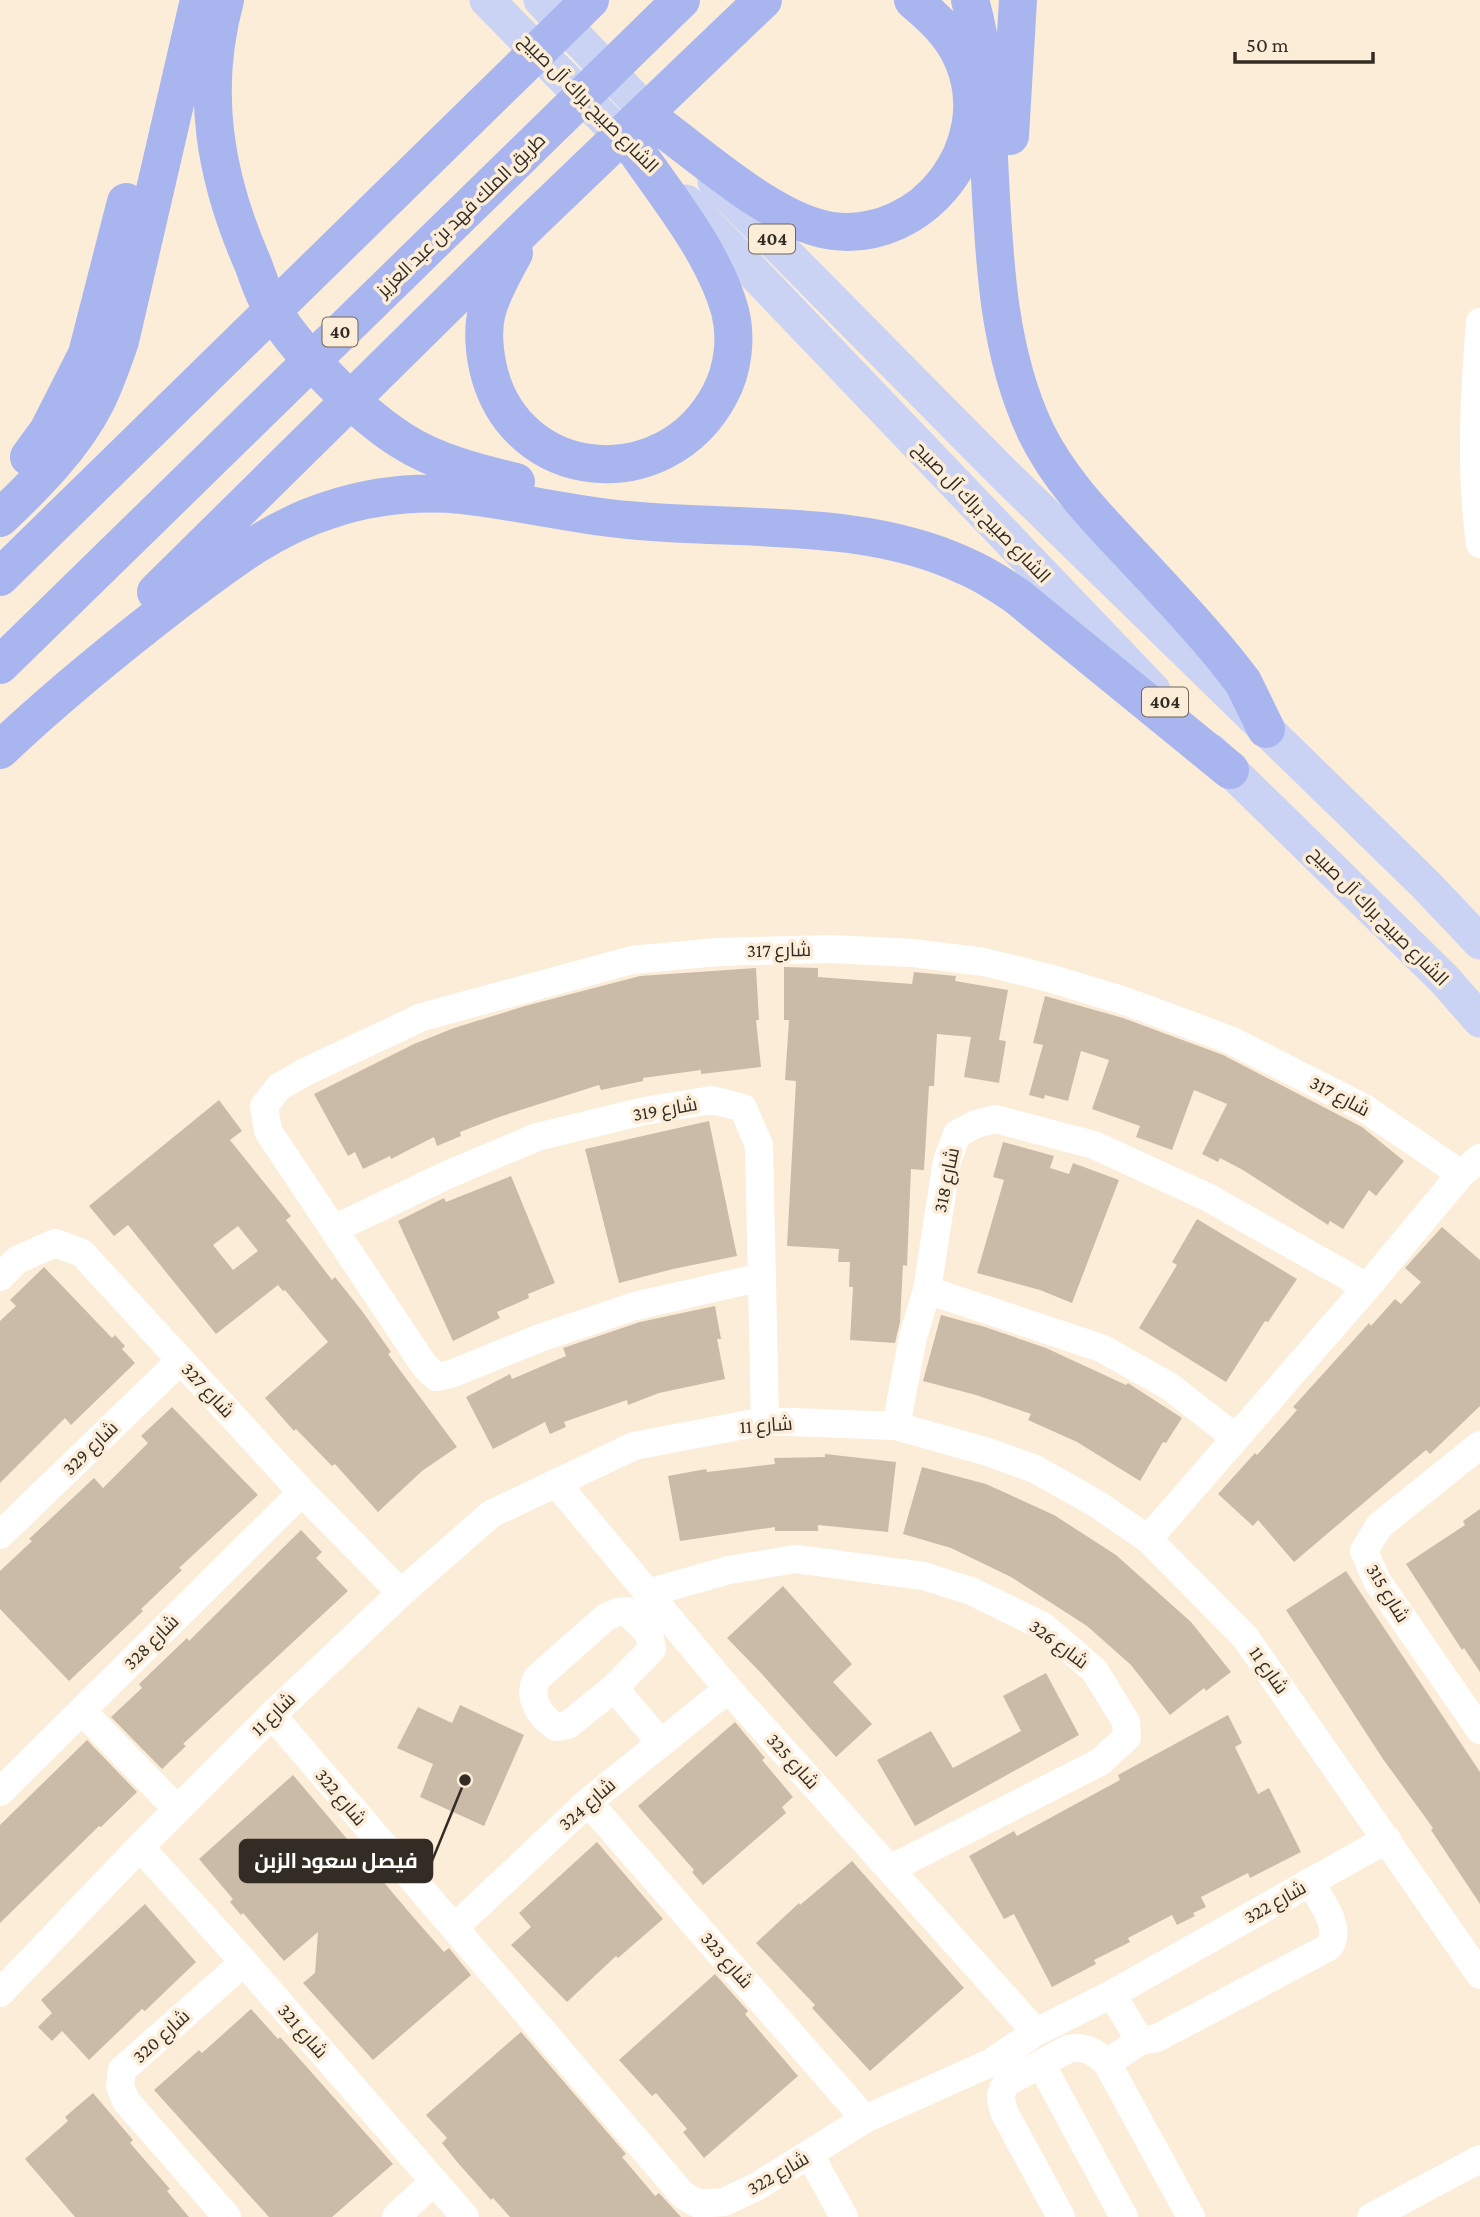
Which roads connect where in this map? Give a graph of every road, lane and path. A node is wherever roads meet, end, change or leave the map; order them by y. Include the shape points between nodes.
1 (179, 0) edge
2 (199, 0) edge
3 (225, 0) edge
4 (487, 0) edge
5 (541, 0) edge
6 (590, 0) edge
7 (681, 0) edge
8 (781, 0) edge
9 (913, 0) edge
10 (970, 0) edge
11 (1018, 0) edge
12 (754, 9) edge
13 (642, 132) junction
14 (529, 224) junction
15 (1480, 322) edge
16 (1009, 348) junction
17 (0, 495) edge
18 (0, 519) edge
19 (793, 528) junction
20 (1480, 544) edge
21 (0, 577) edge
22 (0, 665) edge
23 (54, 700) junction
24 (1266, 729) junction
25 (0, 750) edge
26 (1230, 770) junction
27 (1480, 942) edge
28 (1480, 1020) edge
29 (1470, 1166) edge
30 (334, 1229) junction
31 (0, 1277) edge
32 (762, 1277) junction
33 (1367, 1287) junction
34 (927, 1290) junction
35 (180, 1361) junction
36 (765, 1421) junction
37 (896, 1426) junction
38 (1236, 1438) junction
39 (1480, 1445) edge
40 (557, 1484) junction
41 (302, 1492) junction
42 (0, 1535) edge
43 (1148, 1539) junction
44 (401, 1593) junction
45 (648, 1593) junction
46 (614, 1688) dead end
47 (728, 1689) junction
48 (82, 1711) junction
49 (272, 1715) junction
50 (1480, 1730) edge
51 (661, 1743) junction
52 (0, 1792) edge
53 (588, 1802) junction
54 (177, 1810) junction
55 (1387, 1839) junction
56 (140, 1847) junction
57 (890, 1869) junction
58 (1310, 1882) junction
59 (454, 1928) junction
60 (244, 1962) junction
61 (1480, 1975) edge
62 (6, 1986) edge
63 (1112, 1994) junction
64 (0, 2005) edge
65 (1036, 2032) junction
66 (1140, 2041) junction
67 (1107, 2063) junction
68 (1041, 2064) junction
69 (865, 2119) junction
70 (810, 2155) junction
71 (1480, 2159) edge
72 (434, 2182) junction
73 (227, 2217) edge
74 (396, 2217) edge
75 (465, 2217) edge
76 (844, 2217) edge
77 (1061, 2217) edge
78 (1124, 2217) edge
79 (1191, 2217) edge
80 (1371, 2217) edge

1 - 17 highway via 87,354 48,431
2 - 18 highway via 120,341 96,402 56,461
3 - 19 highway via 212,89 218,163 239,234 269,304 309,356 362,410 402,441 478,473
4 - 13 main road, الشارع صبيح براك آل صبيح / 404
5 - 13 main road, الشارع صبيح براك آل صبيح / 404
6 - 21 highway
7 - 22 highway, طريق الملك فهد بن عبد العزيز / 40
8 - 12 highway
9 - 13 highway via 951,35 964,62 971,105 968,136 949,178 922,208 907,217 845,231 809,225
10 - 16 highway via 985,71 997,269
11 - 16 highway via 1009,182
12 - 14 highway
13 - 14 highway via 720,282 730,313 733,340 724,386 705,419 677,444 639,461 610,466 577,461 536,443 503,409 484,350 487,311
13 - 24 main road, الشارع صبيح براك آل صبيح / 404
13 - 26 main road, الشارع صبيح براك آل صبيح / 404 via 854,380
14 - 23 highway via 128,620
15 - 20 street via 1474,464
16 - 24 highway via 1036,432 1059,471 1226,659
19 - 23 highway via 631,521 462,495 361,501 296,522 237,556
19 - 26 highway via 898,543 990,578
23 - 25 highway
24 - 27 main road, الشارع صبيح براك آل صبيح / 404
26 - 28 main road, الشارع صبيح براك آل صبيح / 404 via 1376,911
29 - 30 street, شارع 317 via 1230,1040 1049,978 984,962 913,953 832,949 718,952 632,960 422,1017 279,1087 264,1107 268,1131
29 - 33 street, شارع 317
30 - 32 street, شارع 317 via 436,1377 635,1306
30 - 32 street, شارع 319 via 537,1137 712,1100 743,1108 759,1145
31 - 35 street, شارع 327 via 17,1260 55,1243 82,1253
32 - 36 street, شارع 319
33 - 34 street, شارع 318 via 1207,1196 1094,1145 995,1119 957,1134 947,1161
33 - 38 street, شارع 317
34 - 37 street
34 - 38 street via 1101,1348 1169,1385
35 - 41 street, شارع 327
35 - 42 street, شارع 329
36 - 37 street, شارع 11
36 - 40 street, شارع 11 via 634,1446
37 - 43 street, شارع 11 via 1035,1469
38 - 43 street, شارع 317
39 - 50 street, شارع 315 via 1379,1527 1364,1551 1377,1581
40 - 44 street, شارع 11 via 491,1514
40 - 45 street, شارع 325
41 - 44 street, شارع 327
41 - 48 street, شارع 328
43 - 55 street, شارع 11 via 1245,1637
44 - 49 street, شارع 11
45 - 47 street, شارع 325
45 - 57 street, شارع 326 via 729,1570 796,1559 923,1576 971,1591 1043,1626 1095,1671 1126,1722 1127,1737 1118,1747 1100,1762
46 - 51 street
47 - 51 street, شارع 324
47 - 57 street, شارع 325
48 - 52 street, شارع 328
48 - 54 street
49 - 54 street, شارع 11
49 - 59 street, شارع 322
51 - 53 street, شارع 324
53 - 59 street, شارع 324
53 - 69 street, شارع 323
54 - 56 street, شارع 11
55 - 58 street, شارع 322
55 - 61 street, شارع 11
56 - 60 street, شارع 321
56 - 62 street, شارع 11
57 - 65 street, شارع 325
58 - 63 street, شارع 322
58 - 66 street via 1333,1926 1329,1947 1157,2038
59 - 70 street, شارع 322 via 683,2194 699,2204 724,2202
60 - 72 street, شارع 321
60 - 73 street, شارع 320 via 122,2070 120,2086 126,2101
62 - 64 street, شارع 11
63 - 65 street, شارع 322
63 - 66 street
65 - 69 street, شارع 322 via 990,2063
66 - 67 street
67 - 68 street via 1091,2049 1079,2047
67 - 79 street
68 - 77 street via 1009,2082 999,2097
68 - 78 street
69 - 70 street, شارع 322
70 - 76 street
71 - 80 street
72 - 74 street
72 - 75 street, شارع 321

